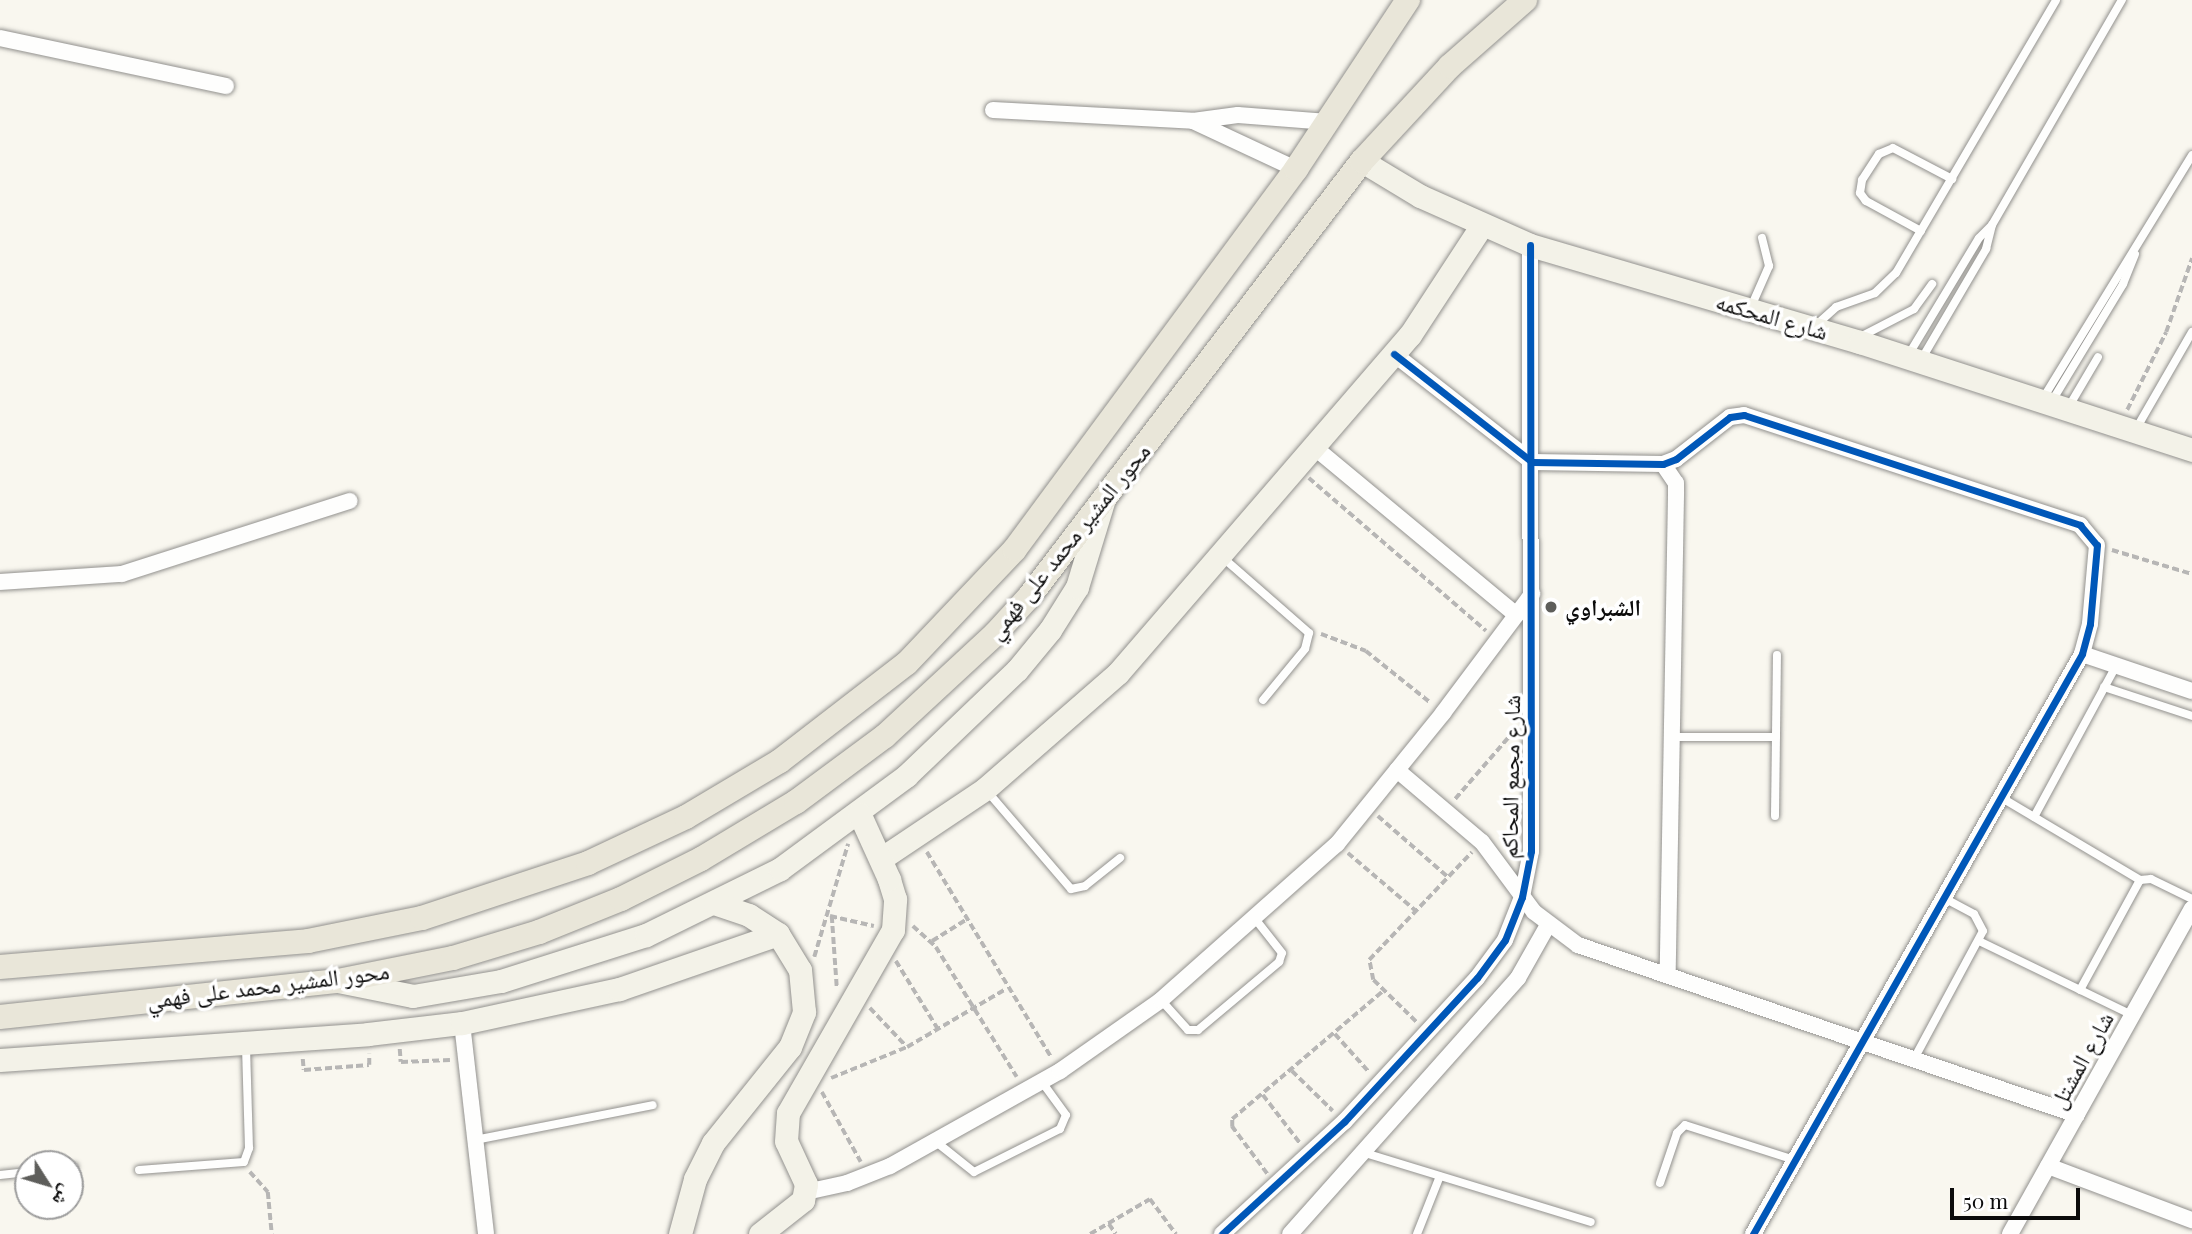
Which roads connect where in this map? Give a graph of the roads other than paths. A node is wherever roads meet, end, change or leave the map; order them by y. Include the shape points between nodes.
1 (1408, 0) edge
2 (1525, 0) edge
3 (2056, 0) edge
4 (2122, 0) edge
5 (0, 38) edge
6 (226, 86) dead end
7 (993, 110) dead end
8 (1193, 121) junction
9 (1328, 122) junction
10 (2192, 155) edge
11 (1362, 161) junction
12 (1296, 169) junction
13 (1952, 179) junction
14 (1482, 225) junction
15 (1993, 225) junction
16 (1922, 231) junction
17 (1762, 239) dead end
18 (1530, 245) junction
19 (1932, 284) dead end
20 (1749, 310) junction
21 (1813, 328) junction
22 (2192, 332) edge
23 (1854, 340) junction
24 (1394, 354) junction
25 (2098, 357) dead end
26 (1914, 359) junction
27 (2052, 406) junction
28 (2126, 429) junction
29 (1314, 447) junction
30 (2192, 450) edge
31 (1532, 462) junction
32 (1663, 464) junction
33 (350, 501) dead end
34 (1103, 501) junction
35 (1221, 556) junction
36 (0, 582) edge
37 (1532, 594) junction
38 (1516, 615) junction
39 (2082, 654) junction
40 (1777, 655) dead end
41 (2116, 666) junction
42 (2104, 687) junction
43 (2192, 691) edge
44 (1263, 700) dead end
45 (2192, 716) edge
46 (1672, 737) junction
47 (1776, 737) junction
48 (1396, 770) junction
49 (985, 789) junction
50 (2002, 798) junction
51 (857, 814) junction
52 (1775, 816) dead end
53 (2034, 817) junction
54 (882, 858) junction
55 (1120, 858) dead end
56 (2140, 880) junction
57 (1522, 897) junction
58 (1944, 898) junction
59 (2192, 899) edge
60 (715, 904) junction
61 (2192, 908) edge
62 (1256, 920) junction
63 (1548, 925) junction
64 (778, 934) junction
65 (1979, 941) junction
66 (0, 967) edge
67 (1668, 975) junction
68 (338, 981) junction
69 (2080, 990) junction
70 (1161, 1000) junction
71 (2132, 1015) junction
72 (0, 1017) edge
73 (462, 1023) junction
74 (246, 1040) junction
75 (1862, 1041) junction
76 (780, 1059) junction
77 (1914, 1059) junction
78 (0, 1060) edge
79 (811, 1078) junction
80 (1042, 1082) junction
81 (653, 1105) dead end
82 (2077, 1115) junction
83 (475, 1140) junction
84 (935, 1141) junction
85 (1365, 1153) junction
86 (1795, 1160) junction
87 (2048, 1166) junction
88 (139, 1170) dead end
89 (1440, 1176) junction
90 (1660, 1183) dead end
91 (806, 1192) junction
92 (2192, 1220) edge
93 (1591, 1222) dead end
94 (486, 1234) edge
95 (680, 1234) edge
96 (759, 1234) edge
97 (1222, 1234) edge
98 (1290, 1234) edge
99 (1418, 1234) edge
100 (1753, 1234) edge
101 (2010, 1234) edge

1 - 9 main road, محور المشير محمد على فهمي
2 - 11 main road, محور المشير محمد على فهمي via 1450,66
3 - 13 lane
4 - 15 lane
5 - 6 street
7 - 8 street
8 - 9 street via 1238,115
8 - 12 street
9 - 12 main road, محور المشير محمد على فهمي
10 - 27 lane
11 - 14 street, شارع المحكمه
11 - 34 main road, محور المشير محمد على فهمي
12 - 66 main road, محور المشير محمد على فهمي via 1047,508 981,589 867,697 734,790 588,863 422,918 307,941
13 - 16 lane
13 - 16 lane via 1893,148 1879,154 1862,180 1860,193 1866,201
14 - 18 street, شارع المحكمه
14 - 24 street
15 - 26 lane via 1979,238
15 - 26 lane via 1986,249
16 - 21 lane via 1883,288 1836,307
17 - 20 lane via 1769,266
18 - 20 street, شارع المحكمه
18 - 31 street, شارع مجمع المحاكم
19 - 23 lane via 1914,309
20 - 21 street, شارع المحكمه
21 - 23 street, شارع المحكمه
22 - 28 lane
23 - 26 street, شارع المحكمه
24 - 29 street
24 - 31 street
25 - 27 lane
26 - 27 street, شارع المحكمه
27 - 28 street, شارع المحكمه
28 - 30 street, شارع المحكمه
29 - 35 street
29 - 38 street
31 - 32 street
31 - 37 street, شارع مجمع المحاكم
32 - 39 street via 1730,417 1744,415 2080,525 2097,545 2090,624
32 - 46 street via 1676,483
33 - 36 street via 122,574
34 - 51 street via 1087,563 1050,630 982,707
34 - 68 main road, محور المشير محمد على فهمي via 1029,597 960,670 842,771 750,832 621,899 538,932 453,958
35 - 44 lane via 1309,633 1305,649
35 - 49 street via 1118,673
37 - 38 street
37 - 57 street, شارع مجمع المحاكم via 1531,851
38 - 48 street
39 - 41 street
39 - 50 street
40 - 47 lane
41 - 42 lane
41 - 43 street
42 - 45 lane
42 - 53 lane
46 - 47 lane
46 - 67 street
47 - 52 lane
48 - 57 street via 1482,842
48 - 62 street via 1337,844
49 - 54 street
49 - 55 lane via 1071,889 1086,886
50 - 53 lane
50 - 58 street
51 - 54 street
51 - 60 street via 780,869
53 - 56 lane
54 - 79 street via 895,899 892,932
56 - 59 lane via 2151,879
56 - 69 lane
57 - 63 street
57 - 97 street, شارع مجمع المحاكم via 1504,940 1427,1033 1310,1156
58 - 65 lane via 1980,921
58 - 75 street
60 - 64 street via 749,915
60 - 68 street via 574,961 439,995 387,994
61 - 71 street, شارع المشتل
62 - 70 street
62 - 70 lane via 1282,953 1279,962 1198,1030 1188,1030
63 - 67 street via 1578,945
63 - 85 street via 1518,978
64 - 73 street via 620,989
64 - 76 street via 792,951 804,988 799,1033
65 - 69 lane
65 - 77 lane
67 - 75 street
68 - 72 main road, محور المشير محمد على فهمي
69 - 71 lane
70 - 80 street
71 - 82 street, شارع المشتل
73 - 74 street via 368,1034
73 - 83 street
74 - 78 street
74 - 88 lane via 249,1148 244,1162
75 - 77 street
75 - 86 street
76 - 79 street
76 - 95 street via 713,1143 695,1179
77 - 82 street
79 - 91 street via 788,1114 785,1132
80 - 84 street
80 - 84 lane via 1066,1115 1060,1129 974,1172
81 - 83 lane
82 - 87 street, شارع المشتل
83 - 94 street
84 - 91 street via 869,1176
85 - 89 lane
85 - 98 street
86 - 90 lane via 1685,1125 1677,1133
86 - 100 street
87 - 92 street
87 - 101 street, شارع المشتل
89 - 93 lane
89 - 99 lane
91 - 96 street via 798,1206

